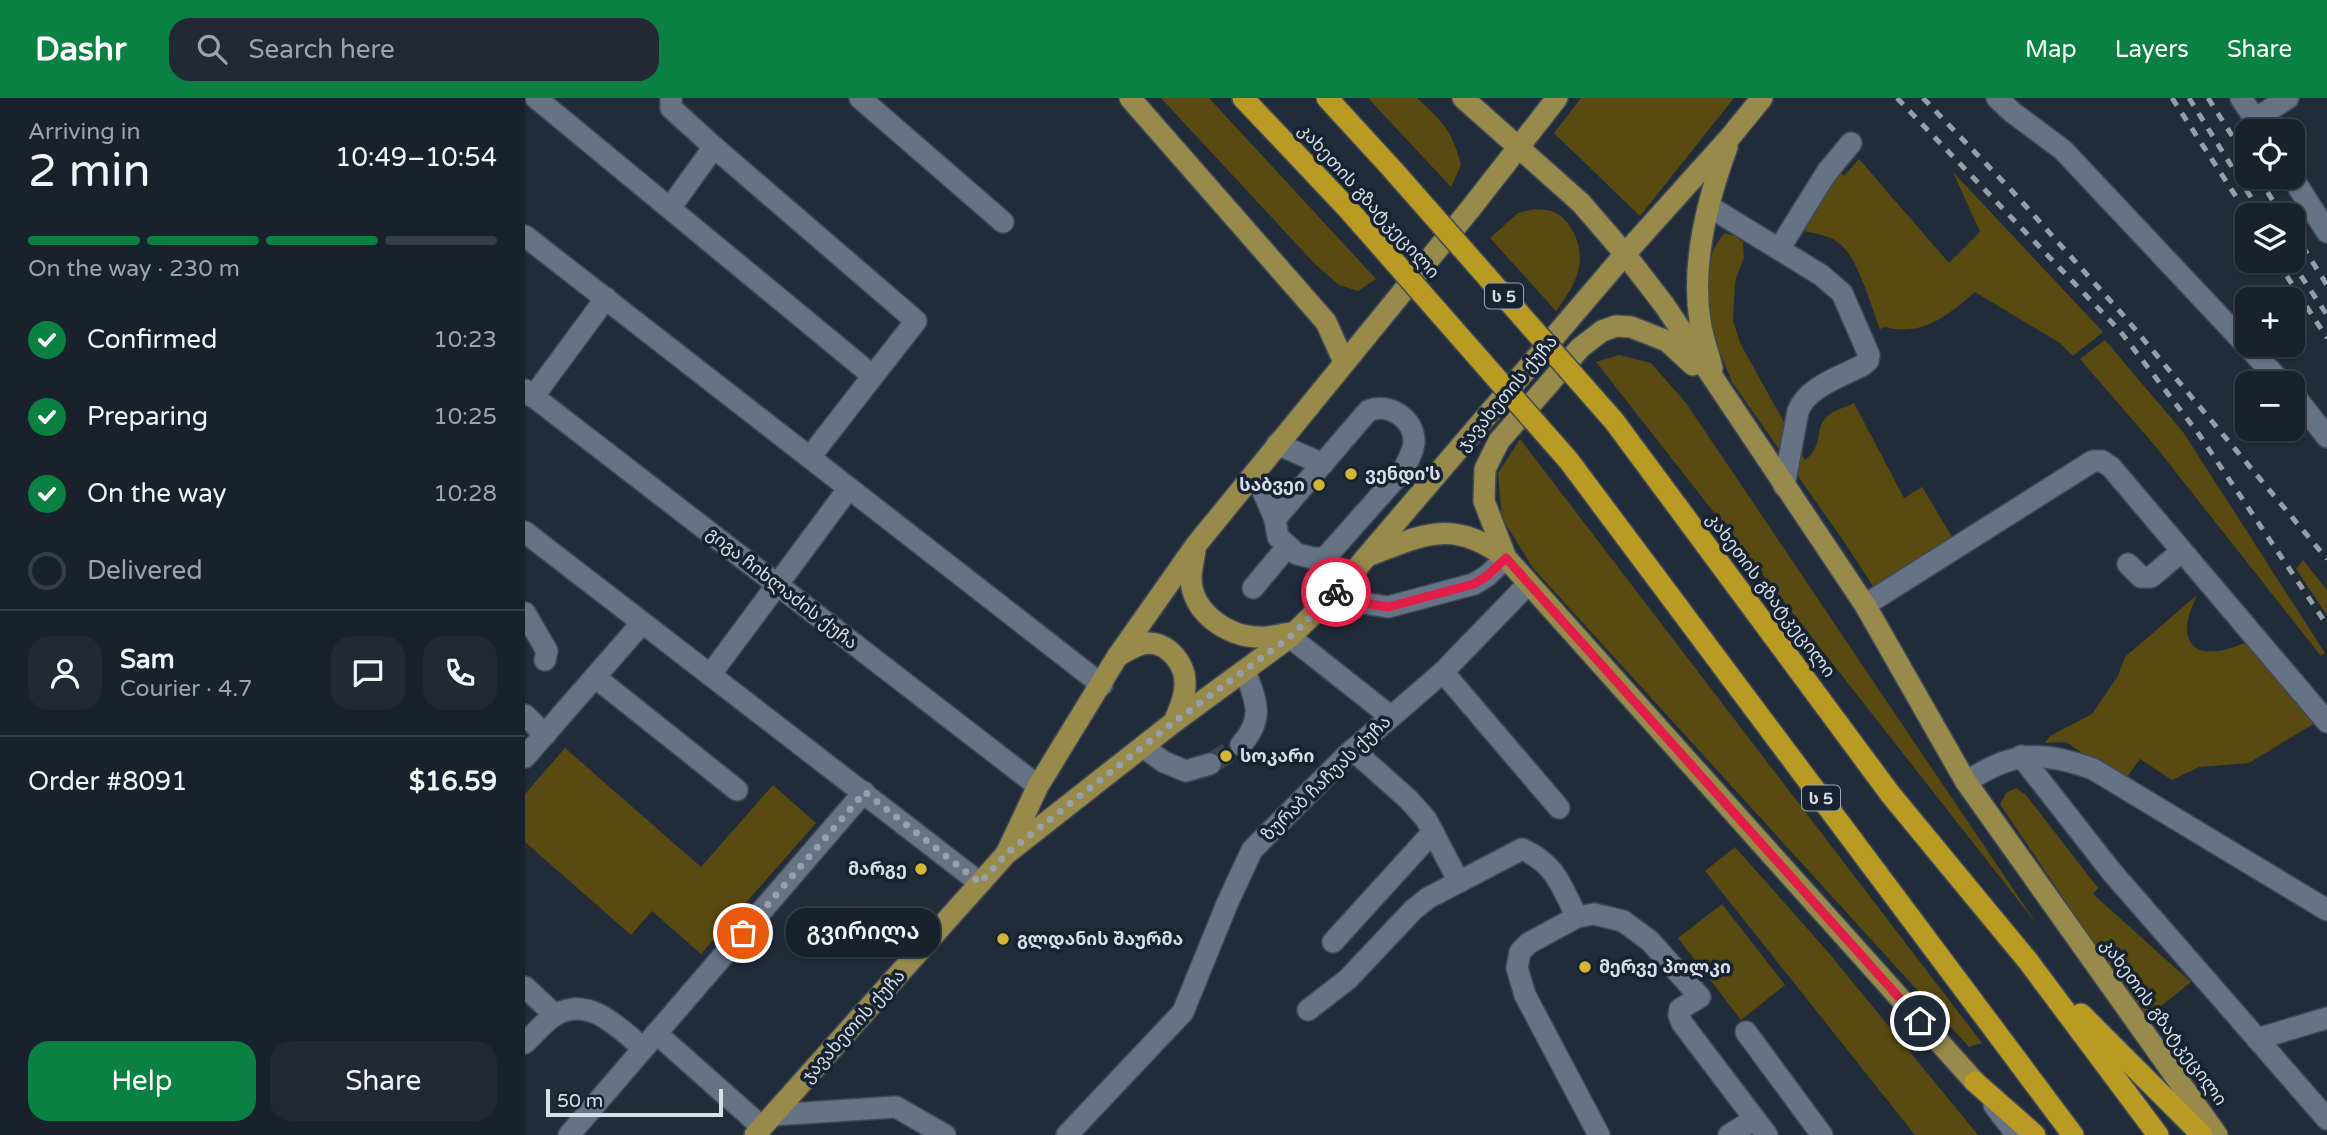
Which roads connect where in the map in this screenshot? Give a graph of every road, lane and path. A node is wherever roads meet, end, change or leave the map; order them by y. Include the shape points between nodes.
1 (535, 98) edge
2 (671, 98) edge
3 (860, 98) edge
4 (1130, 98) edge
5 (1243, 98) edge
6 (1327, 98) edge
7 (1463, 98) edge
8 (1557, 98) edge
9 (1762, 98) edge
10 (1997, 98) edge
11 (2241, 98) edge
12 (2288, 98) edge
13 (2255, 119) edge
14 (2265, 119) edge
15 (1731, 136) junction
16 (1851, 143) dead end
17 (714, 147) junction
18 (1519, 148) junction
19 (2300, 189) edge
20 (1710, 207) junction
21 (670, 208) junction
22 (1003, 222) dead end
23 (2327, 232) edge
24 (525, 236) edge
25 (1779, 249) junction
26 (1625, 254) junction
27 (606, 298) junction
28 (1344, 362) junction
29 (2271, 371) edge
30 (873, 376) junction
31 (1717, 387) junction
32 (529, 394) edge
33 (2305, 409) edge
34 (2327, 437) edge
35 (1277, 444) junction
36 (810, 457) junction
37 (1323, 464) junction
38 (1255, 472) junction
39 (1784, 486) junction
40 (849, 488) junction
41 (1275, 519) junction
42 (526, 535) edge
43 (1196, 545) junction
44 (1287, 547) junction
45 (2182, 551) junction
46 (1369, 556) junction
47 (1325, 558) junction
48 (1506, 558) junction
49 (2128, 564) dead end
50 (1528, 584) junction
51 (778, 585) junction
52 (1253, 588) dead end
53 (1339, 589) junction
54 (2219, 593) junction
55 (1865, 605) junction
56 (525, 614) edge
57 (642, 623) junction
58 (2218, 623) dead end
59 (1293, 635) junction
60 (1117, 657) junction
61 (545, 660) dead end
62 (1245, 671) junction
63 (1443, 673) junction
64 (710, 675) junction
65 (594, 677) junction
66 (1102, 685) junction
67 (525, 715) edge
68 (1390, 716) junction
69 (1174, 722) junction
70 (2327, 722) edge
71 (545, 734) junction
72 (1241, 745) tunnel mouth
73 (1143, 747) junction
74 (1353, 750) junction
75 (2021, 756) junction
76 (525, 757) edge
77 (1210, 764) tunnel mouth
78 (1966, 782) junction
79 (1038, 786) junction
80 (737, 790) dead end
81 (865, 792) junction
82 (1559, 808) dead end
83 (1433, 832) junction
84 (1006, 854) junction
85 (1459, 882) junction
86 (980, 883) junction
87 (2327, 910) edge
88 (1577, 917) junction
89 (1333, 942) dead end
90 (2028, 961) junction
91 (525, 987) edge
92 (1308, 1010) dead end
93 (555, 1015) junction
94 (2327, 1018) edge
95 (1746, 1032) dead end
96 (2257, 1039) junction
97 (649, 1041) junction
98 (525, 1043) edge
99 (1975, 1082) junction
100 (2327, 1119) edge
101 (763, 1126) edge
102 (1761, 1127) edge
103 (2209, 1131) edge
104 (569, 1135) edge
105 (945, 1135) edge
106 (1067, 1135) edge
107 (1599, 1135) edge
108 (1729, 1135) edge
109 (1822, 1135) edge
110 (2017, 1135) edge
111 (2035, 1135) edge
112 (2073, 1135) edge
113 (2158, 1135) edge
114 (2232, 1135) edge

1 - 21 street
2 - 17 street via 671,108
3 - 22 street
4 - 28 main road via 1326,322
5 - 112 highway, კახეთის გზატკეცილი / ს 5, bridge via 1348,209 1569,461
6 - 90 highway, კახეთის გზატკეცილი / ს 5, bridge via 1614,421 1891,795
7 - 18 main road, კახეთის გზატკეცილი
8 - 18 main road, ჯავახეთის ქუჩა
9 - 15 main road, ჯავახეთის ქუჩა
10 - 29 street via 2063,150
11 - 13 street
12 - 14 street
15 - 20 main road
15 - 26 main road, ჯავახეთის ქუჩა
16 - 25 street via 1827,172
17 - 21 street
17 - 30 street via 916,321
18 - 26 main road, კახეთის გზატკეცილი via 1581,203
18 - 28 main road, ჯავახეთის ქუჩა
19 - 23 street
20 - 25 street
20 - 31 main road via 1696,279 1700,322
21 - 30 street
24 - 27 street
25 - 39 street via 1842,293 1868,355 1863,366 1802,400
26 - 31 main road, კახეთის გზატკეცილი
26 - 46 main road, ჯავახეთის ქუჩა
27 - 32 street
27 - 36 street
28 - 35 main road, ჯავახეთის ქუჩა
30 - 36 street
31 - 39 main road, კახეთის გზატკეცილი
31 - 48 main road via 1667,341 1648,332 1616,326 1590,338 1499,441 1489,460 1484,501
32 - 51 street, გიგა ჩიხლაძის ქუჩა
33 - 34 street
35 - 37 street
35 - 38 main road, ჯავახეთის ქუჩა
36 - 40 street
37 - 41 street
37 - 47 street via 1368,411 1378,407 1390,408 1405,419 1414,440 1404,469
38 - 41 street
38 - 43 main road, ჯავახეთის ქუჩა
39 - 55 main road, კახეთის გზატკეცილი
40 - 51 street
40 - 66 street
41 - 44 street via 1278,537
42 - 57 street
43 - 59 main road via 1191,579 1202,608 1213,619 1241,635
43 - 60 main road, ჯავახეთის ქუჩა
44 - 47 street via 1297,554
44 - 52 street
45 - 49 street via 2151,577 2141,577
45 - 54 street
45 - 55 street via 2111,467 2094,461
46 - 48 main road via 1425,534 1447,533 1488,544
46 - 53 main road, ჯავახეთის ქუჩა
47 - 53 street
48 - 50 main road
48 - 53 street via 1474,584 1388,607 1363,603
50 - 63 street, ზურაბ ჩაჩუას ქუჩა
50 - 99 main road
51 - 64 street
51 - 79 street, გიგა ჩიხლაძის ქუჩა
53 - 59 main road, ჯავახეთის ქუჩა
54 - 58 street
54 - 70 street
55 - 78 main road, კახეთის გზატკეცილი
56 - 61 street via 547,651
57 - 64 street
57 - 65 street
59 - 62 main road, ჯავახეთის ქუჩა
59 - 68 street
60 - 66 main road, ჯავახეთის ქუჩა
60 - 69 main road via 1150,643 1175,656 1186,683
62 - 69 main road, ჯავახეთის ქუჩა
62 - 72 street via 1258,707 1251,734
63 - 68 street, ზურაბ ჩაჩუას ქუჩა
63 - 82 street
64 - 81 street
65 - 71 street
65 - 80 street
66 - 79 main road, ჯავახეთის ქუჩა
67 - 71 street
68 - 74 street, ზურაბ ჩაჩუას ქუჩა
69 - 73 main road, ჯავახეთის ქუჩა
71 - 76 street
73 - 77 street via 1186,771
73 - 84 main road, ჯავახეთის ქუჩა
74 - 83 street via 1408,799
74 - 106 street, ზურაბ ჩაჩუას ქუჩა via 1252,850 1183,1012
75 - 78 street via 1990,766
75 - 87 street via 2064,758 2093,769
75 - 96 street via 2111,871
78 - 103 main road, კახეთის გზატკეცილი
79 - 84 main road, ჯავახეთის ქუჩა
81 - 86 street
81 - 97 street
83 - 85 street
83 - 89 street
84 - 86 main road, ჯავახეთის ქუჩა
85 - 88 street via 1522,849 1549,865
85 - 92 street via 1413,910 1348,979
86 - 101 main road, ჯავახეთის ქუჩა
88 - 102 street via 1594,914 1623,921 1650,941 1700,997 1680,1009 1682,1023
88 - 107 street via 1529,943 1520,952 1517,968 1525,995
90 - 103 highway
90 - 113 highway, კახეთის გზატკეცილი / ს 5
91 - 93 street
93 - 97 street via 567,1009 604,1016
93 - 98 street
94 - 96 street
95 - 109 street
96 - 100 street
97 - 101 street
97 - 104 street
99 - 110 street
99 - 111 highway
101 - 105 street via 896,1107
102 - 108 street
103 - 114 street

